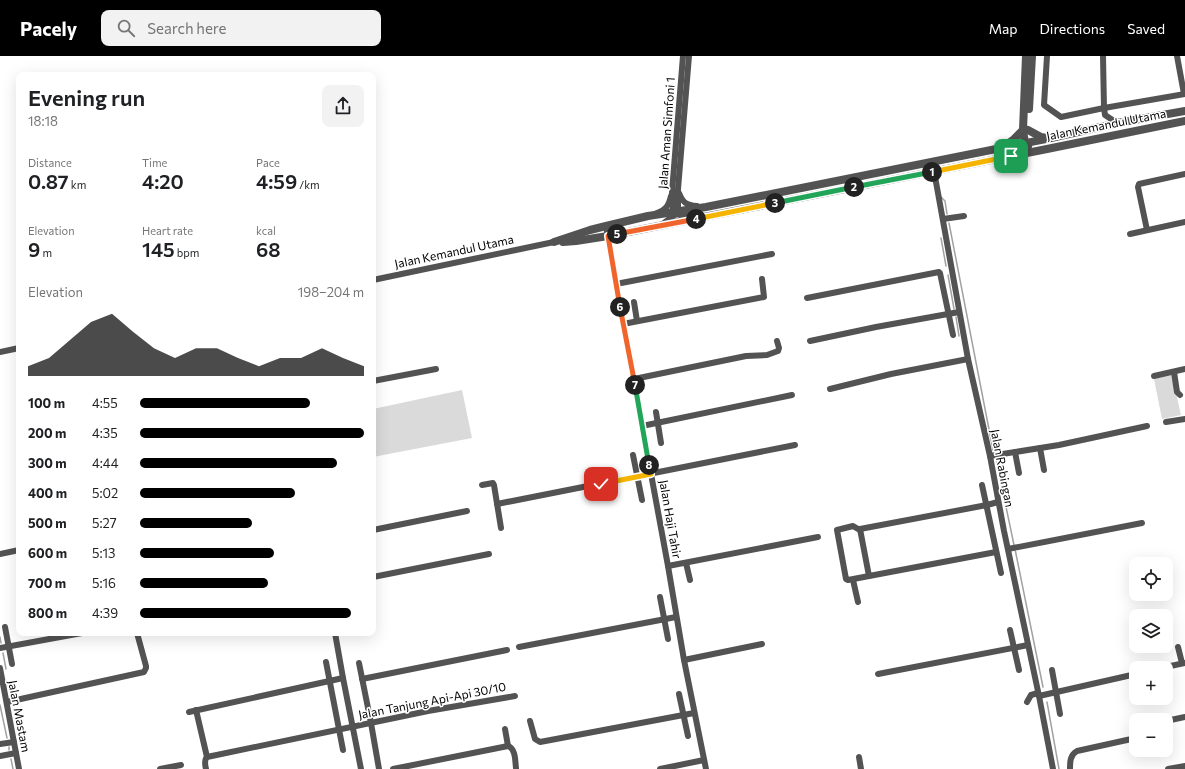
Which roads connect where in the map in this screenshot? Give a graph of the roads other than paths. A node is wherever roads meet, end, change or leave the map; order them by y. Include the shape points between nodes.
1 (683, 56) edge
2 (689, 56) edge
3 (1026, 56) edge
4 (1032, 56) edge
5 (1047, 56) edge
6 (1103, 56) edge
7 (1177, 56) edge
8 (1185, 94) edge
9 (1104, 108) junction
10 (1185, 111) edge
11 (1185, 121) edge
12 (1124, 122) junction
13 (1025, 130) junction
14 (1051, 138) junction
15 (1026, 144) junction
16 (1004, 147) junction
17 (1047, 149) junction
18 (1011, 156) junction
19 (934, 171) junction
20 (1185, 174) edge
21 (675, 190) junction
22 (706, 207) junction
23 (676, 213) junction
24 (648, 216) junction
25 (964, 216) dead end
26 (695, 219) junction
27 (943, 219) junction
28 (1185, 222) edge
29 (606, 226) junction
30 (659, 226) junction
31 (1147, 230) junction
32 (1130, 234) dead end
33 (608, 236) junction
34 (554, 242) junction
35 (772, 254) dead end
36 (376, 279) edge
37 (762, 279) dead end
38 (616, 284) junction
39 (807, 298) dead end
40 (634, 302) dead end
41 (960, 312) junction
42 (949, 314) junction
43 (637, 321) junction
44 (623, 324) junction
45 (954, 335) dead end
46 (777, 341) dead end
47 (810, 341) dead end
48 (16, 349) edge
49 (0, 352) edge
50 (968, 359) junction
51 (436, 369) dead end
52 (1185, 369) edge
53 (1174, 372) junction
54 (1154, 376) dead end
55 (634, 379) junction
56 (376, 380) edge
57 (830, 389) dead end
58 (792, 395) dead end
59 (1180, 395) dead end
60 (656, 412) dead end
61 (1185, 419) edge
62 (658, 422) junction
63 (1166, 422) dead end
64 (642, 426) junction
65 (1148, 426) dead end
66 (661, 443) dead end
67 (795, 445) dead end
68 (1040, 448) junction
69 (1015, 452) junction
70 (633, 455) dead end
71 (990, 456) junction
72 (1044, 470) dead end
73 (1019, 473) dead end
74 (651, 474) junction
75 (637, 477) junction
76 (482, 484) dead end
77 (982, 485) dead end
78 (642, 500) dead end
79 (998, 502) junction
80 (498, 504) junction
81 (987, 505) junction
82 (467, 511) dead end
83 (1142, 523) dead end
84 (501, 528) dead end
85 (376, 529) edge
86 (859, 529) junction
87 (818, 537) dead end
88 (1013, 548) junction
89 (16, 551) edge
90 (996, 552) junction
91 (0, 554) edge
92 (489, 554) dead end
93 (686, 563) junction
94 (668, 566) junction
95 (1001, 573) dead end
96 (376, 576) edge
97 (869, 576) junction
98 (690, 580) dead end
99 (853, 580) junction
100 (660, 597) dead end
101 (858, 602) dead end
102 (676, 617) junction
103 (664, 620) junction
104 (5, 627) dead end
105 (1010, 630) dead end
106 (66, 636) edge
107 (138, 636) edge
108 (336, 636) edge
109 (668, 639) dead end
110 (762, 644) dead end
111 (1028, 645) junction
112 (9, 647) junction
113 (519, 647) dead end
114 (1178, 647) dead end
115 (0, 648) edge
116 (1014, 649) junction
117 (507, 650) dead end
118 (684, 660) junction
119 (326, 662) dead end
120 (359, 663) dead end
121 (1184, 663) edge
122 (12, 664) dead end
123 (1173, 666) edge
124 (0, 668) edge
125 (1019, 670) dead end
126 (1052, 670) dead end
127 (878, 674) dead end
128 (1129, 675) edge
129 (343, 678) junction
130 (362, 679) junction
131 (329, 682) junction
132 (1056, 691) junction
133 (679, 694) dead end
134 (1039, 694) junction
135 (515, 696) dead end
136 (7, 702) junction
137 (1026, 702) dead end
138 (196, 710) junction
139 (189, 712) dead end
140 (694, 713) junction
141 (1060, 714) dead end
142 (683, 716) junction
143 (1185, 717) edge
144 (1173, 720) edge
145 (530, 721) dead end
146 (371, 723) junction
147 (353, 727) junction
148 (505, 729) dead end
149 (339, 730) junction
150 (688, 736) dead end
151 (1129, 740) edge
152 (14, 742) junction
153 (0, 744) edge
154 (508, 746) junction
155 (343, 750) dead end
156 (16, 753) junction
157 (0, 756) edge
158 (206, 758) junction
159 (859, 758) dead end
160 (704, 760) junction
161 (181, 765) dead end
162 (1185, 766) edge
163 (516, 768) edge
164 (19, 769) edge
165 (160, 769) edge
166 (206, 769) edge
167 (361, 769) edge
168 (379, 769) edge
169 (392, 769) edge
170 (660, 769) edge
171 (706, 769) edge
172 (861, 769) edge
173 (1053, 769) edge
174 (1070, 769) edge
175 (1168, 769) edge

1 - 21 street, Jalan Aman Simfoni 1
2 - 21 street, Jalan Aman Simfoni 1
3 - 13 street, Jalan Kemandul Utama
4 - 13 street, Jalan Kemandul Utama
5 - 9 street via 1044,104 1062,117
6 - 9 street
7 - 8 street
8 - 9 street
9 - 12 street via 1105,115 1114,121
10 - 12 street, Jalan Kemandul Utama
11 - 17 street, Jalan Kemandul Utama
12 - 14 street, Jalan Kemandul Utama
13 - 14 street
13 - 15 street, Jalan Kemandul Utama
13 - 16 street
14 - 15 street, Jalan Kemandul Utama
15 - 16 street, Jalan Kemandul Utama
15 - 17 street, Jalan Kemandul Utama
15 - 18 street
16 - 22 street, Jalan Kemandul Utama
17 - 18 street
18 - 19 street
19 - 26 street
19 - 27 street, Jalan Rabingan
20 - 31 street via 1139,184
21 - 22 street via 689,206
21 - 23 street, Jalan Aman Simfoni 1
21 - 24 street via 663,211
22 - 23 street, Jalan Kemandul Utama
23 - 24 street, Jalan Kemandul Utama
23 - 26 street
23 - 30 street
24 - 29 street, Jalan Kemandul Utama
25 - 27 street
26 - 30 street
27 - 41 street, Jalan Rabingan
28 - 31 street
29 - 33 street, Jalan Haji Tahir
29 - 34 street, Jalan Kemandul Utama
30 - 33 street
31 - 32 street
33 - 34 street
33 - 38 street, Jalan Haji Tahir
34 - 36 street, Jalan Kemandul Utama
35 - 38 street
37 - 43 street via 764,297
38 - 44 street, Jalan Haji Tahir
39 - 42 street via 939,272
40 - 43 street
41 - 42 street
41 - 50 street, Jalan Rabingan
42 - 45 street
42 - 47 street
43 - 44 street
44 - 55 street, Jalan Haji Tahir
46 - 55 street via 778,351 767,355 746,356
48 - 49 street
50 - 57 street
50 - 71 street, Jalan Rabingan
51 - 56 street
52 - 53 street
53 - 54 street
53 - 59 street via 1177,392
55 - 64 street, Jalan Haji Tahir
58 - 62 street
60 - 62 street
61 - 63 street
62 - 64 street
62 - 66 street
64 - 74 street, Jalan Haji Tahir
65 - 68 street
67 - 74 street
68 - 69 street
68 - 72 street
69 - 71 street
69 - 73 street
70 - 75 street
71 - 79 street, Jalan Rabingan
74 - 75 street
74 - 94 street, Jalan Haji Tahir
75 - 78 street
75 - 80 street
76 - 80 street via 493,483
77 - 81 street
79 - 81 street
79 - 88 street, Jalan Rabingan
80 - 84 street
81 - 86 street
81 - 90 street
82 - 85 street
83 - 88 street
86 - 97 street
86 - 99 street via 852,526 837,530 846,579
87 - 93 street
88 - 111 street, Jalan Rabingan
89 - 91 street
90 - 95 street
90 - 97 street
92 - 96 street
93 - 94 street
93 - 98 street
94 - 102 street, Jalan Haji Tahir
97 - 99 street
99 - 101 street
100 - 103 street
102 - 103 street
102 - 118 street, Jalan Haji Tahir
103 - 109 street
103 - 113 street
104 - 112 street
105 - 116 street
106 - 112 street
107 - 136 street via 146,666 144,672
108 - 129 street
110 - 118 street
111 - 116 street
111 - 134 street, Jalan Rabingan
112 - 115 street
112 - 122 street
114 - 121 street
116 - 125 street
116 - 127 street
117 - 130 street
118 - 140 street, Jalan Haji Tahir
119 - 131 street
120 - 130 street
121 - 123 street
124 - 136 street, Jalan Mastam
126 - 132 street
128 - 132 street
129 - 131 street
129 - 147 street
130 - 146 street
131 - 138 street
131 - 149 street
132 - 134 street
132 - 141 street
133 - 142 street
134 - 137 street via 1031,695
134 - 173 street, Jalan Rabingan
135 - 146 street, Jalan Tanjung Api-Api 30/10
136 - 152 street, Jalan Mastam
138 - 139 street
138 - 158 street
140 - 142 street
140 - 160 street, Jalan Haji Tahir
142 - 145 street via 540,742 534,739
142 - 150 street
143 - 144 street
146 - 147 street, Jalan Tanjung Api-Api 30/10
146 - 168 street
147 - 149 street, Jalan Tanjung Api-Api 30/10
147 - 167 street
148 - 154 street
149 - 155 street
149 - 158 street, Jalan Tanjung Api-Api 30/10
151 - 174 street via 1077,751 1072,756
152 - 153 street
152 - 156 street, Jalan Mastam
154 - 163 street via 512,748
154 - 169 street
156 - 157 street
156 - 164 street, Jalan Mastam
158 - 166 street
159 - 172 street
160 - 170 street
160 - 171 street, Jalan Haji Tahir
161 - 165 street
162 - 175 street

